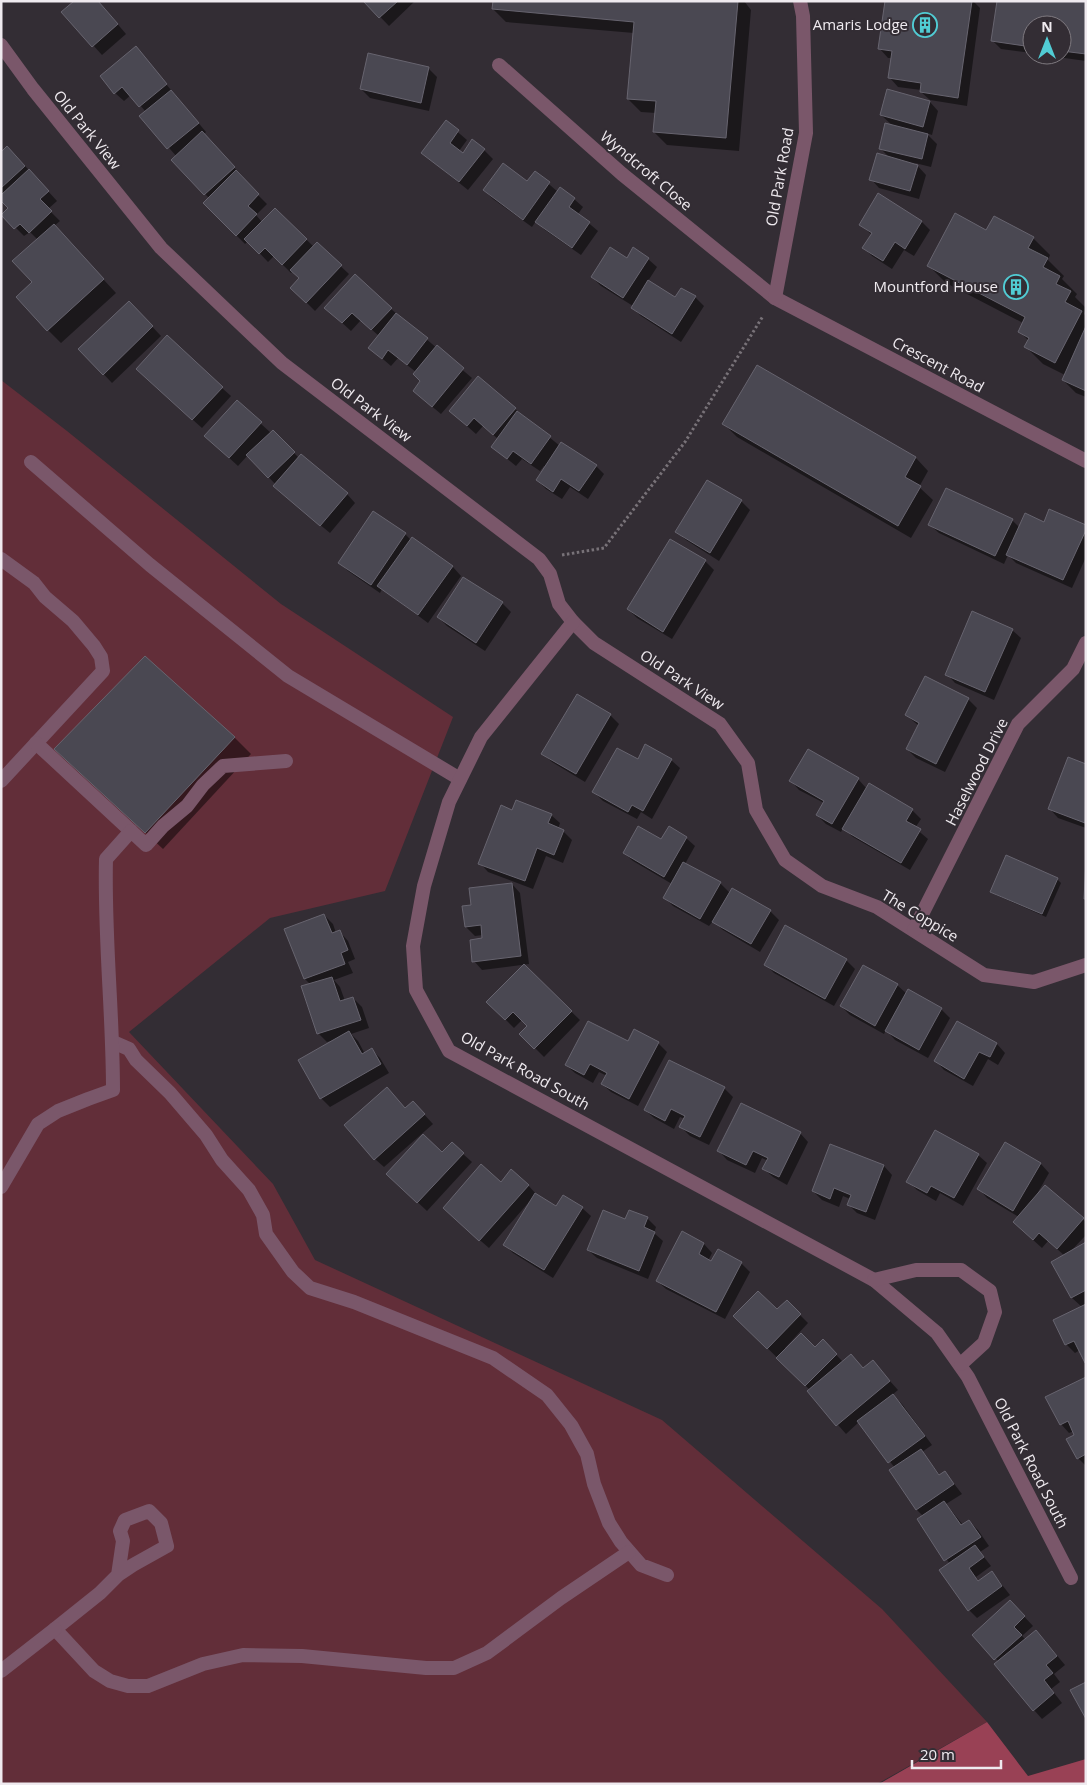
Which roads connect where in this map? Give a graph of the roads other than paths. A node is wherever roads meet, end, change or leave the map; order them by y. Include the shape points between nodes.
1 (800, 1) edge
2 (1, 45) edge
3 (499, 65) dead end
4 (775, 298) junction
5 (31, 462) dead end
6 (1086, 462) edge
7 (1, 559) edge
8 (572, 622) junction
9 (1086, 643) edge
10 (36, 743) junction
11 (286, 761) dead end
12 (748, 763) joint
13 (460, 779) junction
14 (1, 781) edge
15 (131, 831) junction
16 (914, 930) junction
17 (1086, 965) edge
18 (113, 1042) junction
19 (1, 1187) edge
20 (874, 1280) junction
21 (960, 1364) junction
22 (629, 1552) junction
23 (118, 1575) junction
24 (666, 1575) dead end
25 (1071, 1578) dead end
26 (55, 1629) junction
27 (1, 1671) edge

1 - 4 street, Old Park Road via 806,133
2 - 8 street, Old Park View via 168,255 282,363 539,559 550,574 559,604
3 - 4 street, Wyndcroft Close via 622,174
4 - 6 street, Crescent Road
5 - 13 street via 150,565 288,676
7 - 10 street via 34,583 73,621 101,656 103,671
8 - 12 street, Old Park View via 594,643 720,724
8 - 13 street, Old Park Road South via 481,737
9 - 16 street, Haselwood Drive via 1073,669 1018,724
10 - 14 street
10 - 15 street
11 - 15 street via 223,766 146,845
12 - 16 street, The Coppice via 756,810 785,860 822,886 877,907
13 - 20 street, Old Park Road South via 424,886 413,946 416,990 450,1051
15 - 18 street via 106,859
16 - 17 street, The Coppice via 984,974 1034,982
18 - 19 street via 113,1090 58,1112 38,1124
18 - 22 street via 129,1049 206,1134 222,1160 249,1190 263,1216 266,1234 293,1272 310,1288 354,1302 492,1358 547,1395 571,1424 587,1454 594,1484 610,1523
20 - 21 street, Old Park Road South via 937,1333
20 - 21 street via 916,1270 960,1270 990,1291 995,1312 984,1343
21 - 25 street, Old Park Road South
22 - 24 street via 641,1565
22 - 26 street via 487,1653 454,1668 302,1656 244,1655 203,1664 148,1686 128,1686 110,1681 94,1671
23 - 23 street via 167,1546 161,1523 148,1511 125,1520 120,1531 123,1541
23 - 26 street
26 - 27 street

